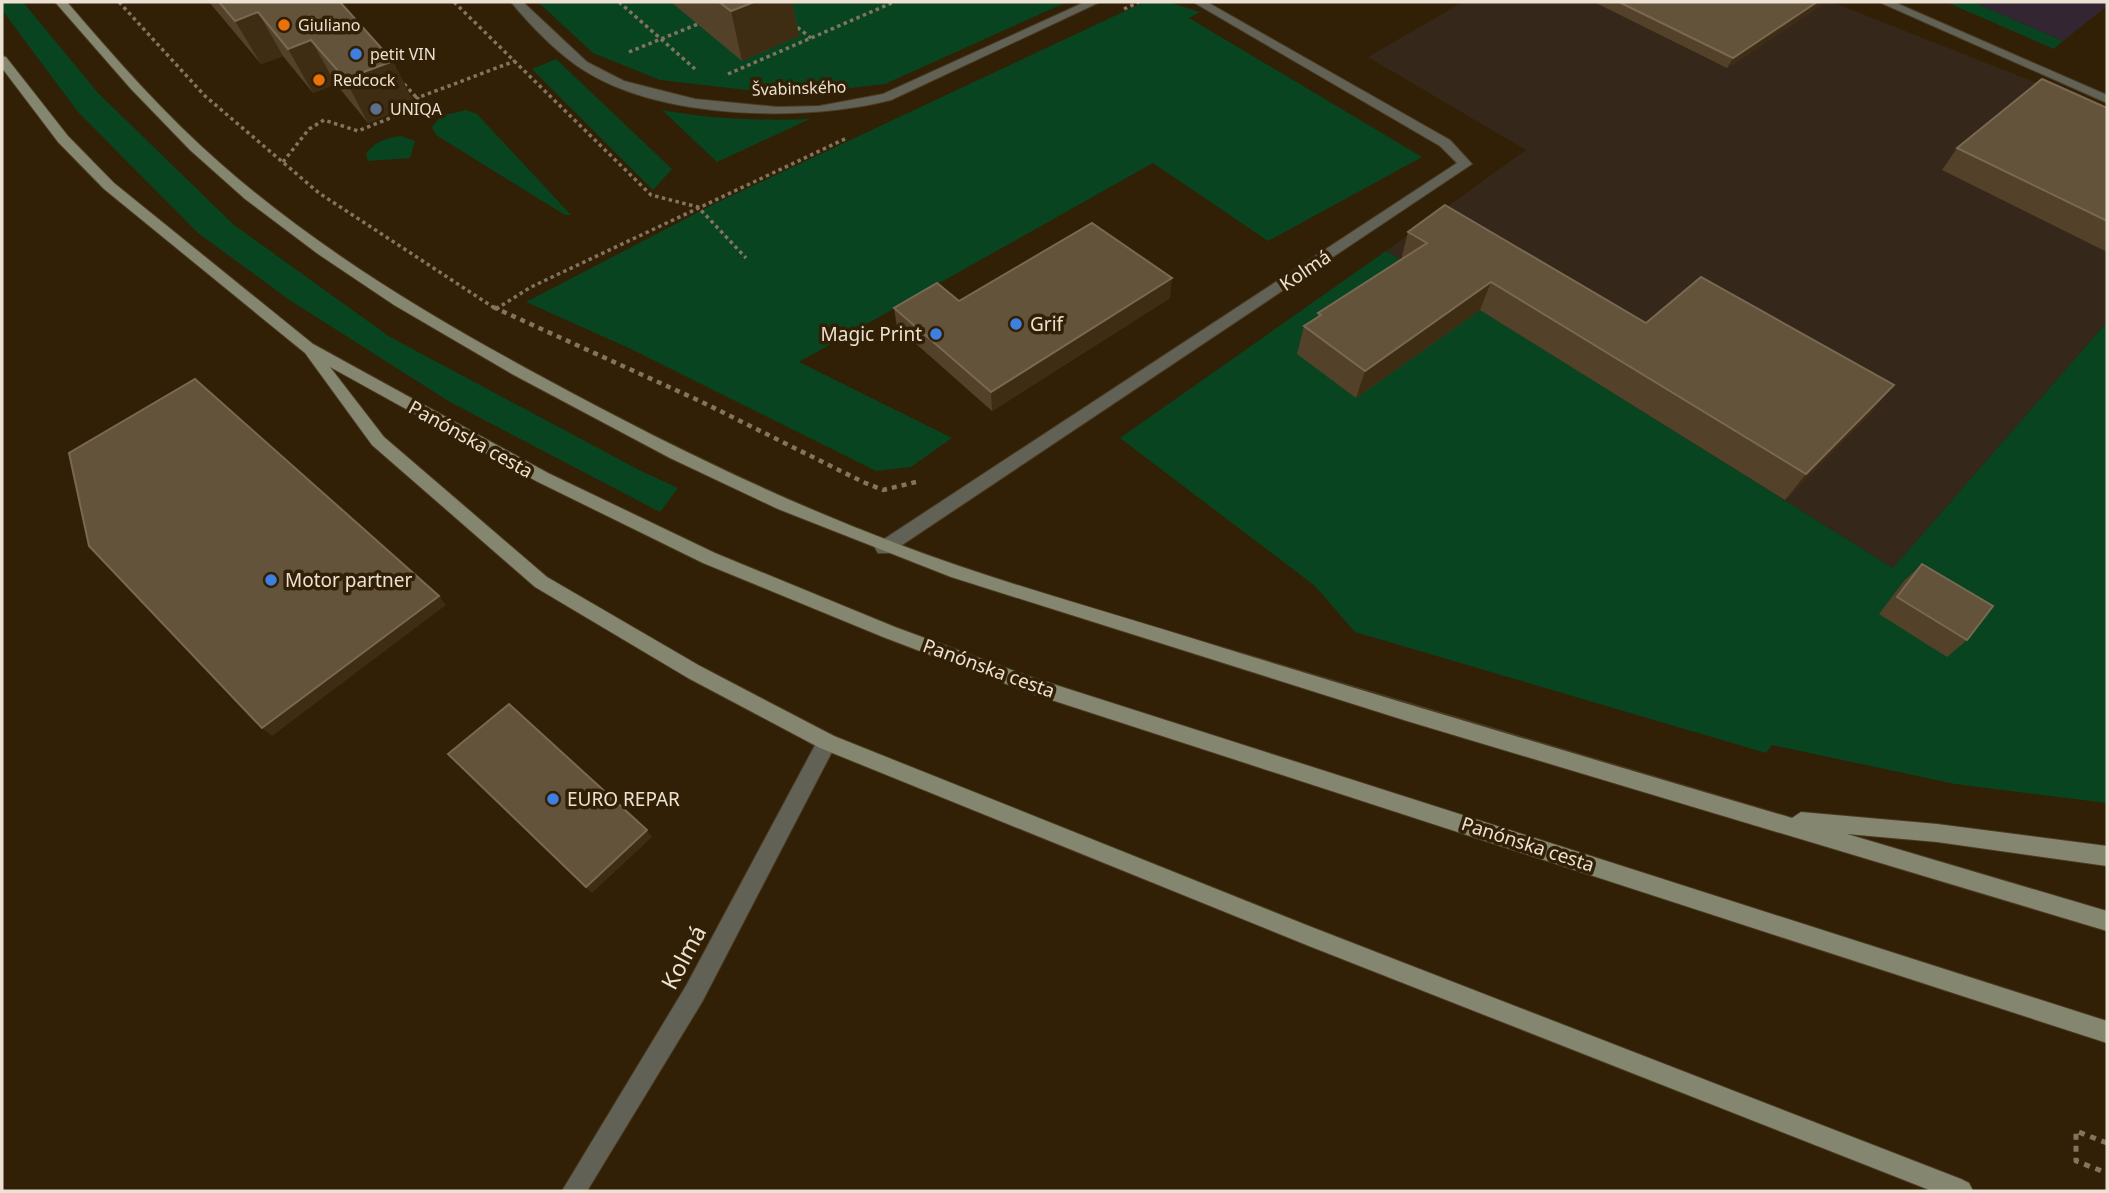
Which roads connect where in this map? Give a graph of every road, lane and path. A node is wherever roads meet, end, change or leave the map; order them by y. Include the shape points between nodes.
1 (61, 2) edge
2 (119, 2) edge
3 (454, 2) edge
4 (517, 2) edge
5 (620, 2) edge
6 (894, 2) edge
7 (1094, 2) edge
8 (1199, 2) edge
9 (1885, 2) edge
10 (783, 16) dead end
11 (811, 38) junction
12 (2, 60) edge
13 (514, 61) junction
14 (724, 76) dead end
15 (704, 77) dead end
16 (400, 79) dead end
17 (417, 99) junction
18 (2107, 99) edge
19 (283, 162) junction
20 (698, 207) junction
21 (746, 258) dead end
22 (496, 309) junction
23 (308, 348) junction
24 (923, 477) dead end
25 (884, 548) junction
26 (827, 741) junction
27 (1765, 818) junction
28 (2107, 856) edge
29 (2107, 921) edge
30 (2107, 1032) edge
31 (2107, 1143) edge
32 (2107, 1173) edge
33 (574, 1191) edge
34 (1961, 1191) edge

1 - 25 main road via 169,123 216,167 379,288 566,399
2 - 19 path via 205,96
3 - 13 path
4 - 7 street, Švabinského via 589,69 616,82 682,101 783,109 886,97
5 - 15 path
6 - 11 path
8 - 25 street, Kolmá via 1445,143 1465,164
9 - 18 street
10 - 11 path
11 - 14 path
12 - 23 main road, Panónska cesta via 63,139 109,186
13 - 17 path
13 - 20 path via 651,195
16 - 17 path
17 - 19 path via 425,104 358,131 324,120 309,129
19 - 22 path via 319,193
20 - 21 path
20 - 22 path via 531,287
22 - 24 path via 883,490
23 - 26 main road via 378,441 541,582 694,672
23 - 30 main road, Panónska cesta via 471,440 607,509 709,558 888,632 1030,684
25 - 27 main road via 1394,709
26 - 33 street, Kolmá via 694,994
26 - 34 main road
27 - 28 main road via 1937,833
27 - 29 main road
31 - 32 path via 2076,1131 2076,1161

